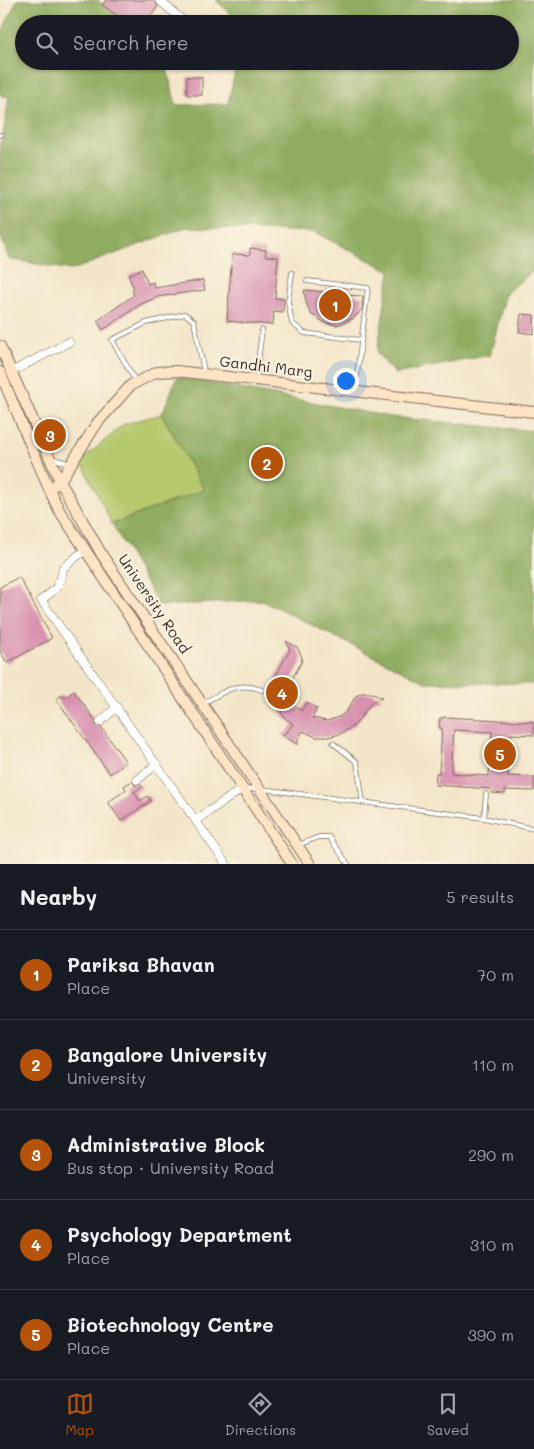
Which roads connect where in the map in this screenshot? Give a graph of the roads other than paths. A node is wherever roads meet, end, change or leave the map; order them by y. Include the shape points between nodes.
1 (159, 0) edge
2 (176, 15) edge
3 (292, 273) dead end
4 (307, 281) dead end
5 (262, 330) dead end
6 (361, 340) junction
7 (69, 342) dead end
8 (0, 346) edge
9 (5, 372) edge
10 (204, 374) junction
11 (256, 381) junction
12 (136, 382) junction
13 (354, 392) junction
14 (534, 412) edge
15 (49, 457) junction
16 (71, 464) junction
17 (60, 481) junction
18 (49, 489) junction
19 (86, 550) junction
20 (262, 690) dead end
21 (203, 703) junction
22 (117, 707) junction
23 (100, 722) dead end
24 (333, 743) dead end
25 (157, 764) junction
26 (137, 780) dead end
27 (242, 789) junction
28 (262, 789) junction
29 (486, 794) dead end
30 (363, 802) junction
31 (484, 818) junction
32 (196, 820) junction
33 (534, 829) edge
34 (298, 845) junction
35 (226, 864) edge
36 (292, 864) edge
37 (310, 864) edge
38 (348, 864) edge

1 - 2 street
3 - 6 lane via 288,302 292,324 304,333
4 - 6 lane via 368,288
5 - 11 lane
6 - 13 lane
7 - 9 street
8 - 9 main road, University Road
9 - 15 main road, University Road
9 - 18 main road, University Road
10 - 11 main road, Gandhi Marg
10 - 12 main road, Gandhi Marg via 157,372
10 - 12 lane via 194,321 185,314 146,323 112,340
11 - 13 main road, Gandhi Marg
12 - 16 main road, Gandhi Marg via 98,422
13 - 14 main road, Gandhi Marg
15 - 16 lane
15 - 17 main road, University Road
16 - 17 main road, Gandhi Marg
17 - 18 main road, Gandhi Marg
17 - 21 main road, University Road via 102,555
18 - 19 main road, University Road
19 - 22 street via 63,568 56,590 41,600
19 - 27 main road, University Road
20 - 21 lane via 241,685
21 - 28 main road, University Road
22 - 23 street
22 - 25 street
24 - 30 lane via 357,762
25 - 26 street
25 - 32 street
27 - 28 lane
27 - 32 street
27 - 36 main road, University Road
28 - 30 lane
28 - 34 main road, University Road
29 - 31 lane
30 - 31 lane
31 - 33 lane
32 - 35 street
34 - 37 main road, University Road
34 - 38 lane via 328,837

